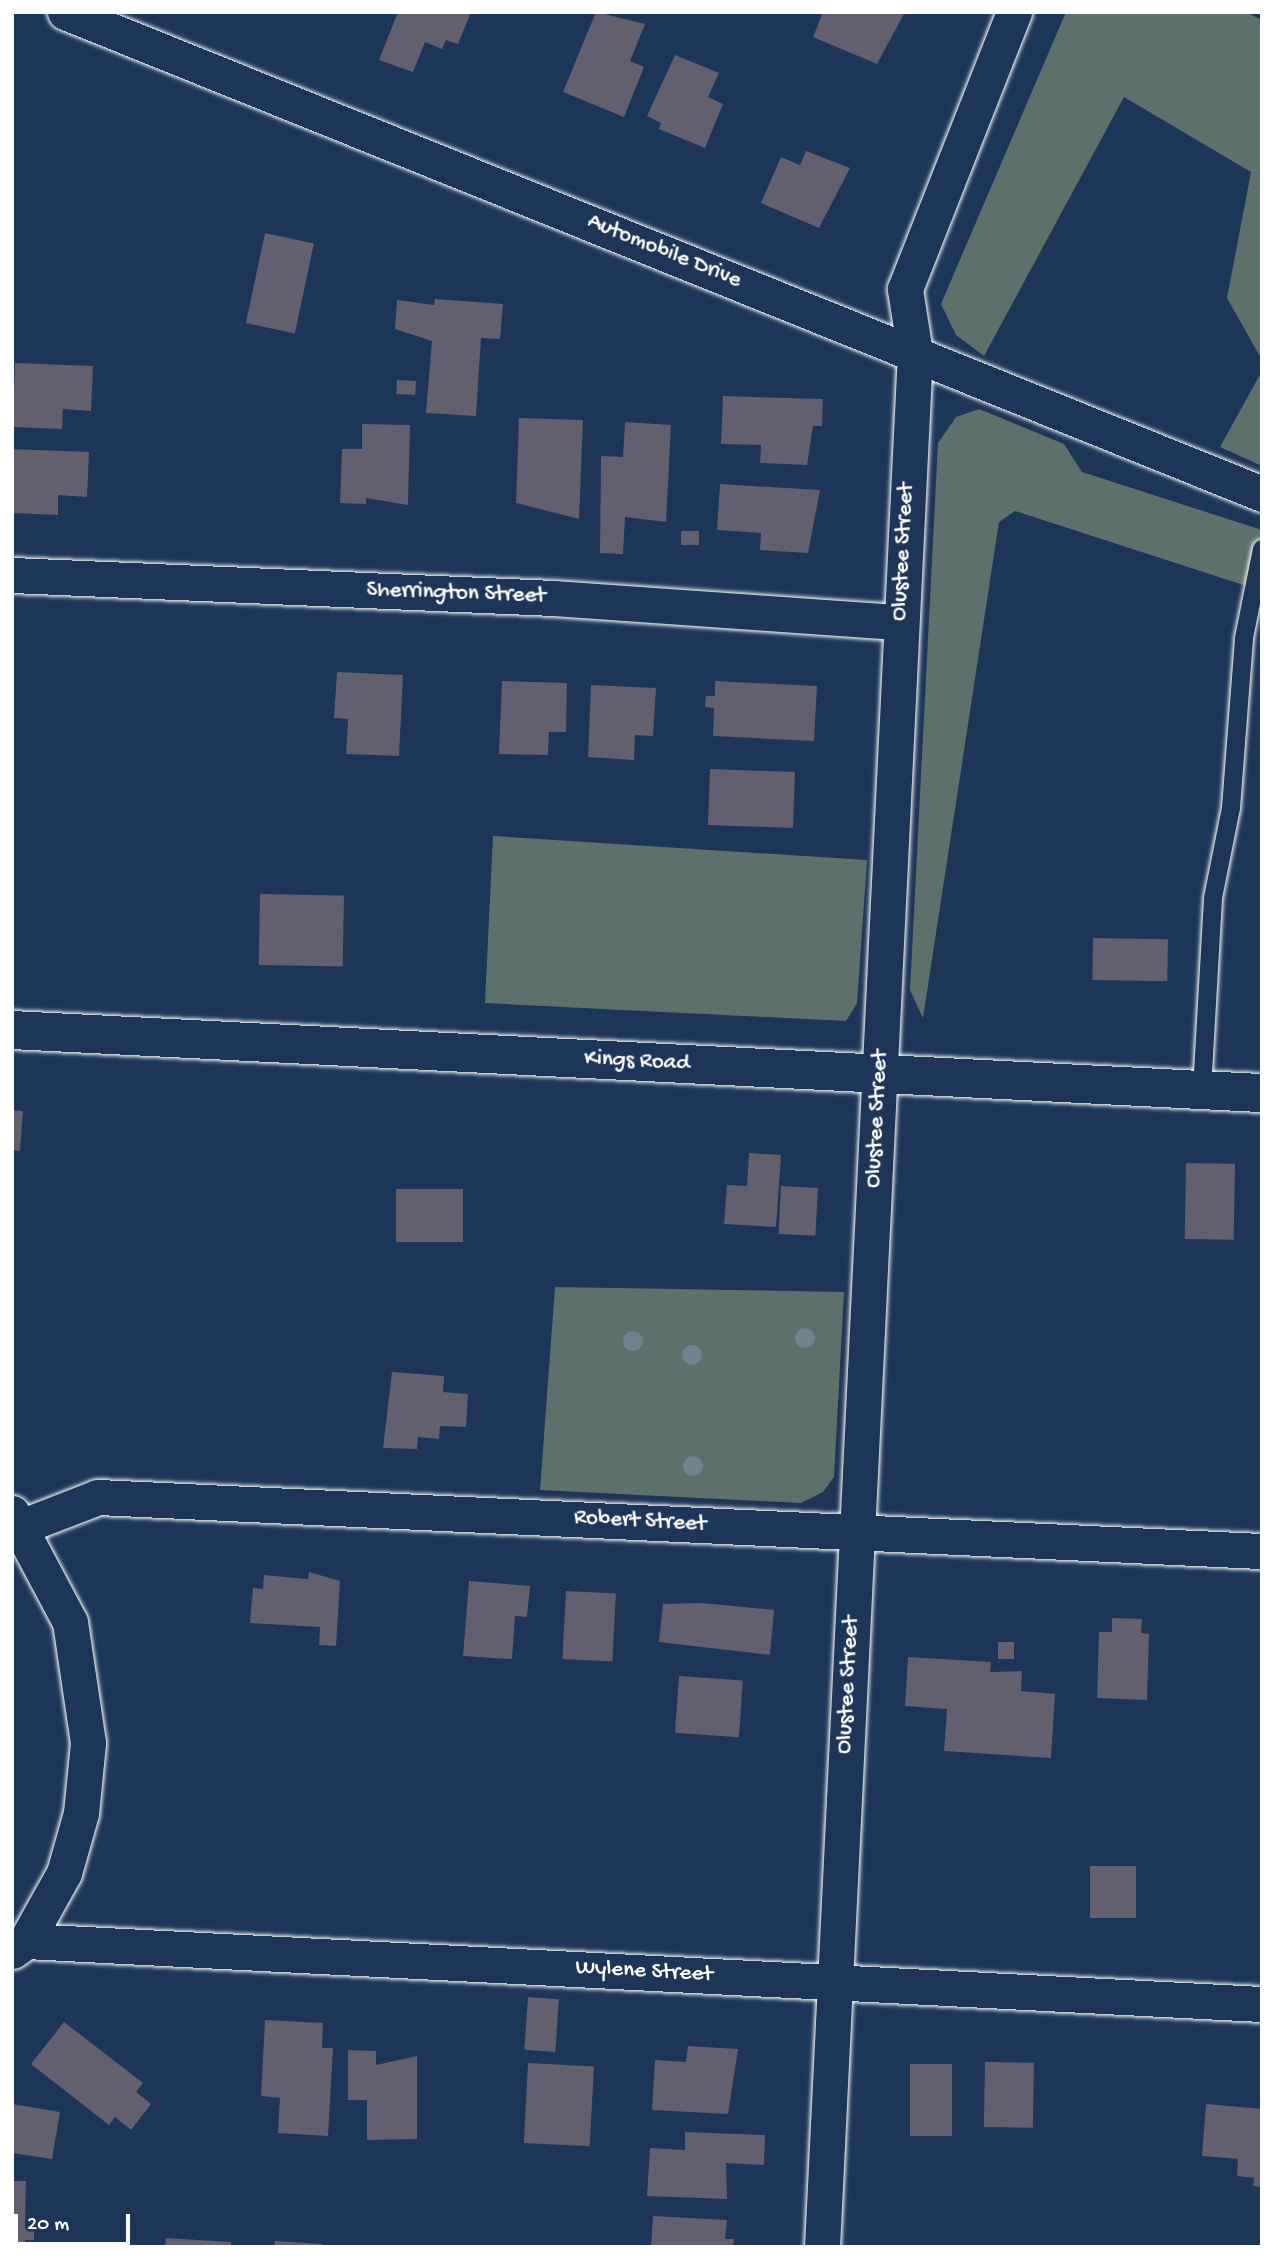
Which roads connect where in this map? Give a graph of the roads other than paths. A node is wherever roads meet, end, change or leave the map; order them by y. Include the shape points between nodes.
1 (65, 12) edge
2 (1014, 12) edge
3 (915, 353) junction
4 (1262, 494) edge
5 (1262, 549) edge
6 (12, 575) edge
7 (900, 622) junction
8 (12, 1030) edge
9 (880, 1074) junction
10 (1202, 1090) junction
11 (1262, 1093) edge
12 (18, 1519) edge
13 (857, 1532) junction
14 (1262, 1551) edge
15 (19, 1946) edge
16 (835, 1982) junction
17 (1262, 2004) edge
18 (822, 2247) edge

1 - 3 street, Automobile Drive
2 - 3 street, Olustee Street via 905,289
3 - 4 street, Automobile Drive
3 - 7 street, Olustee Street
5 - 10 lane via 1244,638 1231,808 1213,898
6 - 7 street, Sherrington Street via 552,598
7 - 9 street, Olustee Street
8 - 9 main road, Kings Road
9 - 10 main road, Kings Road
9 - 13 street, Olustee Street
10 - 11 main road, Kings Road
12 - 13 street, Robert Street via 98,1497
12 - 15 street via 70,1622 88,1744 81,1813 64,1873
13 - 14 street, Robert Street
13 - 16 street, Olustee Street
15 - 16 street, Wylene Street
16 - 17 street, Wylene Street
16 - 18 street, Olustee Street

